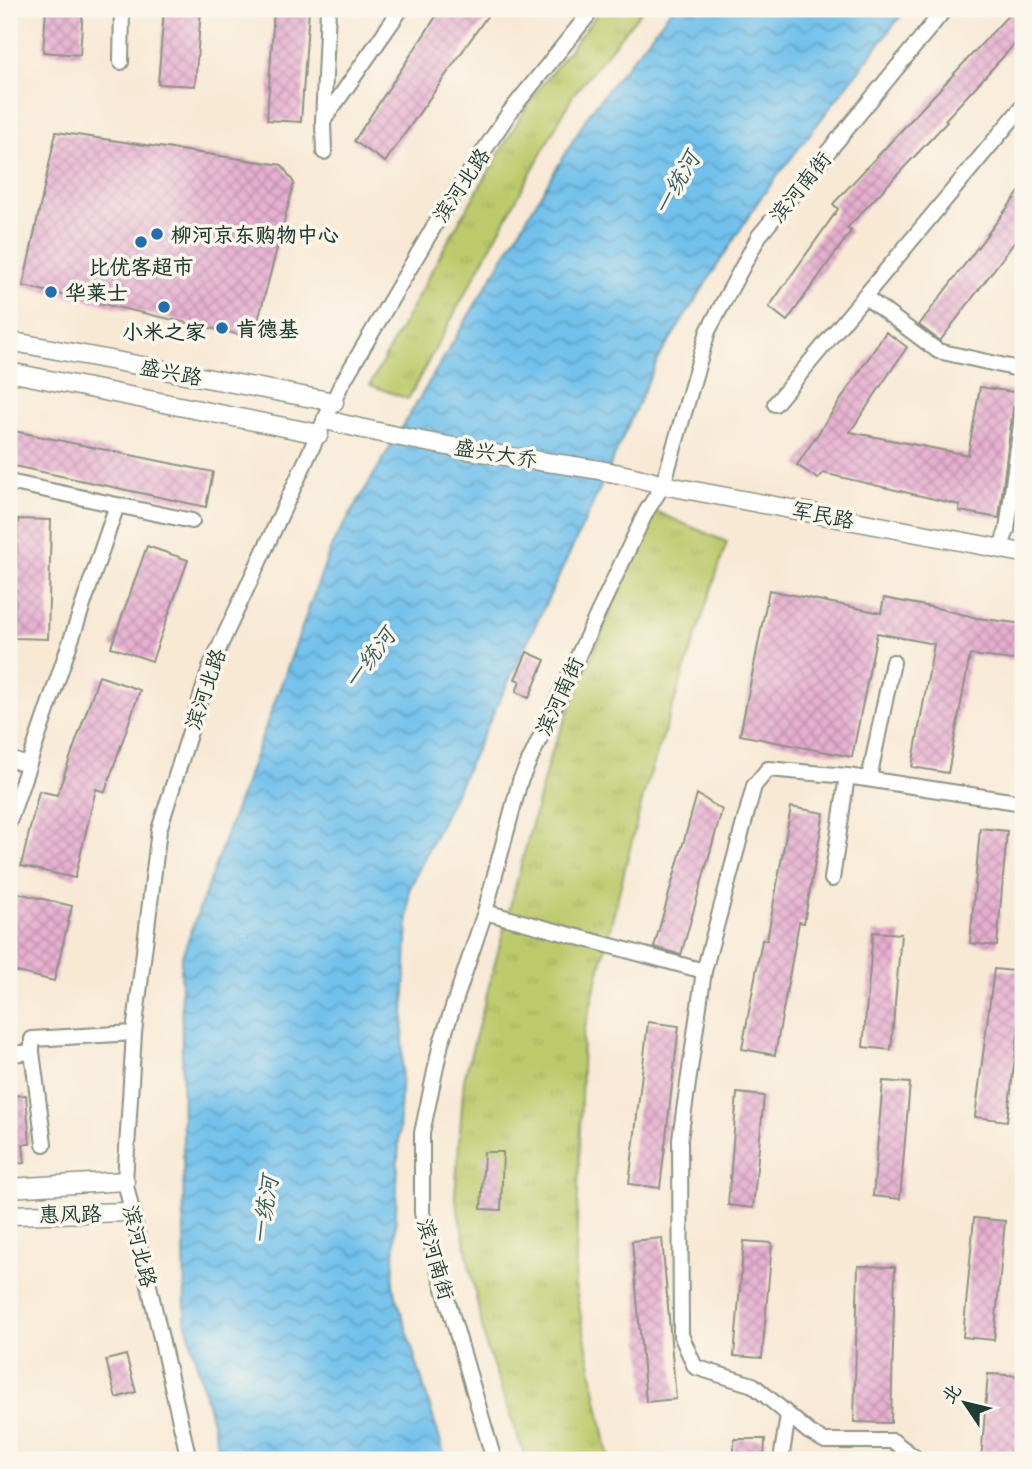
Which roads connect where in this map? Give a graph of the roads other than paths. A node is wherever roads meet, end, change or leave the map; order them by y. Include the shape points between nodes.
1 (122, 9) edge
2 (328, 9) edge
3 (401, 9) edge
4 (593, 9) edge
5 (945, 9) edge
6 (121, 62) dead end
7 (1023, 106) edge
8 (323, 122) junction
9 (324, 152) dead end
10 (864, 296) junction
11 (9, 341) edge
12 (1023, 370) edge
13 (9, 372) edge
14 (334, 402) junction
15 (775, 404) dead end
16 (1023, 409) edge
17 (322, 427) junction
18 (368, 430) joint
19 (624, 474) joint
20 (9, 482) edge
21 (663, 485) junction
22 (117, 505) junction
23 (192, 521) dead end
24 (1000, 549) junction
25 (1023, 552) edge
26 (893, 662) dead end
27 (9, 759) edge
28 (28, 765) junction
29 (847, 776) junction
30 (869, 779) junction
31 (1023, 803) edge
32 (9, 822) edge
33 (832, 878) dead end
34 (485, 912) junction
35 (704, 971) junction
36 (134, 1033) junction
37 (32, 1052) junction
38 (9, 1054) edge
39 (44, 1144) dead end
40 (125, 1181) junction
41 (9, 1188) edge
42 (132, 1212) junction
43 (9, 1215) edge
44 (788, 1415) junction
45 (189, 1460) edge
46 (494, 1460) edge
47 (781, 1460) edge
48 (918, 1460) edge

1 - 6 street
2 - 8 street
3 - 8 street
4 - 14 street, 滨河北路 via 509,113 439,218
5 - 21 street, 滨河南街 via 760,236 708,331
7 - 10 street
8 - 9 street
10 - 12 street via 938,351
10 - 15 street
11 - 14 street, 盛兴路
13 - 17 street, 盛兴路
14 - 17 street, 滨河北路
16 - 24 street via 1007,530
17 - 18 street, 盛兴路
17 - 36 street, 滨河北路 via 211,665 163,817
18 - 19 street, 盛兴大乔
19 - 21 street, 军民路
20 - 22 street
21 - 24 street, 军民路
21 - 34 street, 滨河南街 via 640,524 520,781
22 - 23 street
22 - 28 street
24 - 25 street, 军民路
26 - 30 street
27 - 28 street
28 - 32 street
29 - 30 street
29 - 33 street
29 - 35 street via 768,769 754,786
30 - 31 street
34 - 35 street
34 - 46 street, 滨河南街 via 442,1043 422,1133 422,1213
35 - 44 street via 680,1139 681,1335 695,1367 753,1385
36 - 37 street via 32,1039
36 - 40 street, 滨河北路
37 - 38 street
37 - 39 street
40 - 41 street
40 - 42 street, 滨河北路
42 - 43 street, 惠风路
42 - 45 street, 滨河北路
44 - 47 street
44 - 48 street via 825,1441 893,1441

